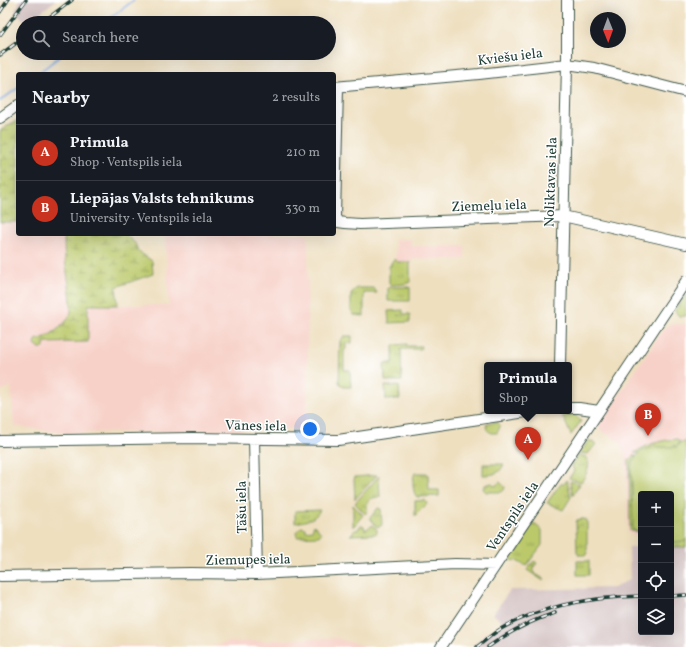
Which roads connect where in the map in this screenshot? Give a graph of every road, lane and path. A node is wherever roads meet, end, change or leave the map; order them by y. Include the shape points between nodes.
1 (567, 0) edge
2 (567, 64) junction
3 (336, 87) edge
4 (686, 92) edge
5 (16, 106) edge
6 (0, 118) edge
7 (563, 216) junction
8 (336, 219) edge
9 (686, 244) edge
10 (686, 281) edge
11 (560, 362) edge
12 (572, 408) edge
13 (599, 412) junction
14 (513, 414) edge
15 (254, 439) junction
16 (0, 441) edge
17 (496, 565) junction
18 (257, 574) junction
19 (0, 576) edge
20 (441, 647) edge

1 - 2 street, Noliktavas iela
2 - 3 street, Kviešu iela
2 - 4 street, Kviešu iela via 594,68
2 - 7 street, Noliktavas iela
5 - 6 street
7 - 8 street, Ziemeļu iela via 360,224 338,222
7 - 9 street, Ziemeļu iela
7 - 11 street, Noliktavas iela
10 - 13 street, Ventspils iela
12 - 13 street
13 - 17 street, Ventspils iela
14 - 15 street, Vānes iela via 338,440
15 - 16 street, Vānes iela
15 - 18 street, Tāšu iela
17 - 18 street, Ziemupes iela via 455,564
17 - 20 street, Ventspils iela
18 - 19 street, Ziemupes iela

